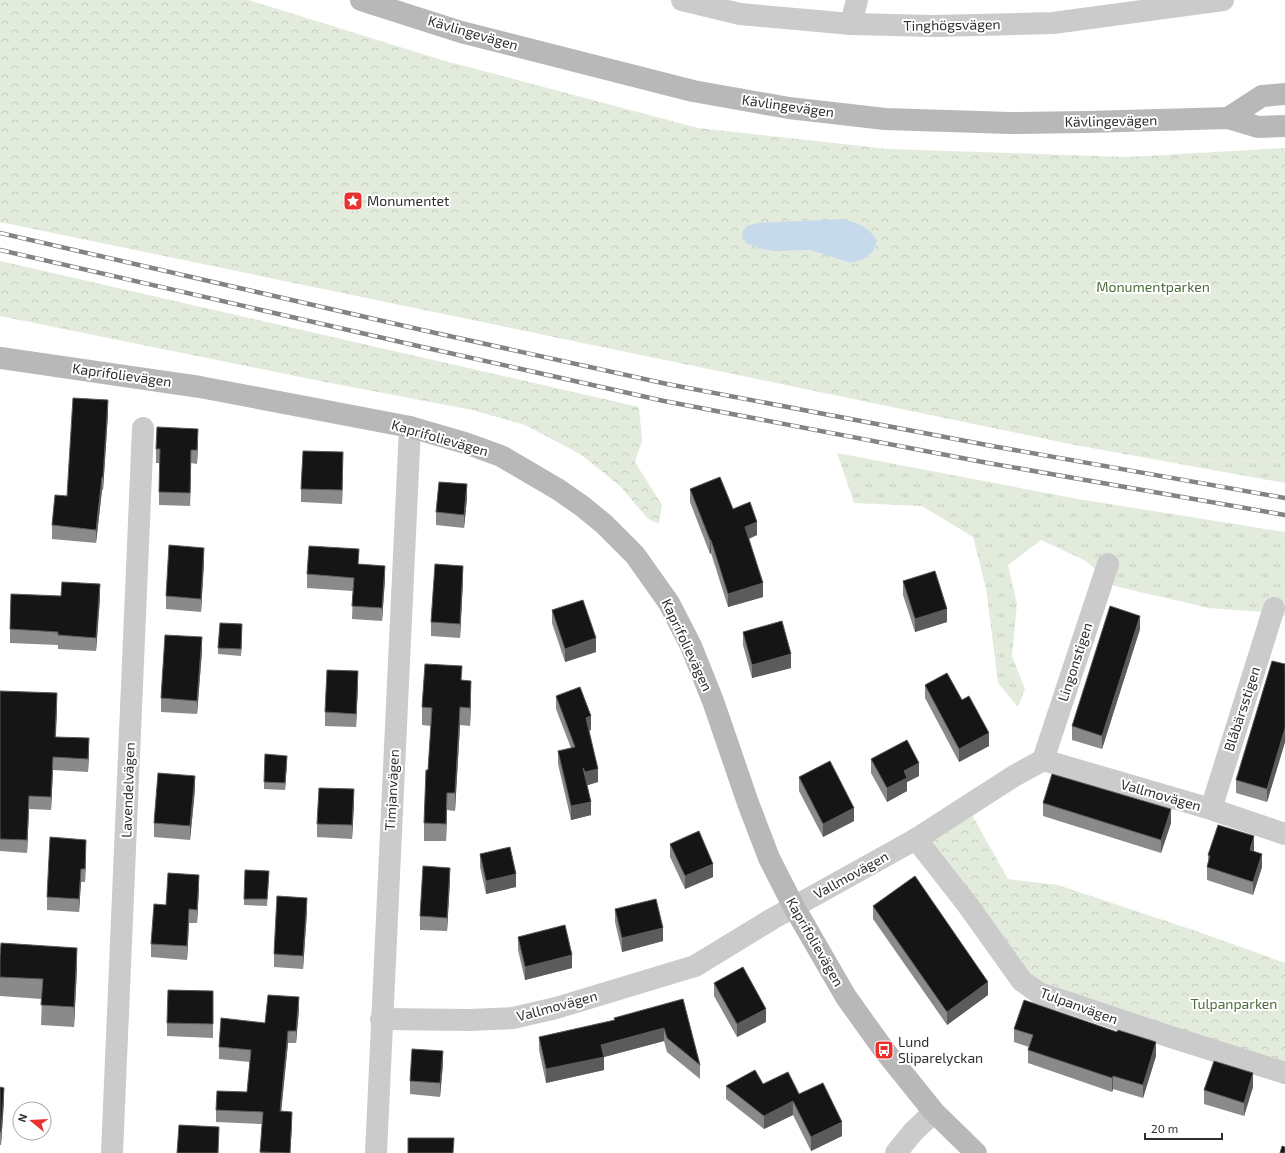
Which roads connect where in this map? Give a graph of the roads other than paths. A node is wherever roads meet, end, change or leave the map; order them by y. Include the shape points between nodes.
1 (361, 0) edge
2 (682, 0) edge
3 (857, 0) edge
4 (1223, 0) edge
5 (851, 24) junction
6 (1285, 94) edge
7 (1228, 118) junction
8 (1285, 126) edge
9 (0, 358) edge
10 (410, 427) junction
11 (143, 428) dead end
12 (1108, 564) dead end
13 (1274, 608) dead end
14 (1043, 760) junction
15 (1211, 809) junction
16 (1285, 834) edge
17 (916, 839) junction
18 (794, 907) junction
19 (381, 1019) junction
20 (1285, 1073) edge
21 (934, 1112) junction
22 (112, 1153) edge
23 (376, 1153) edge
24 (896, 1153) edge
25 (976, 1153) edge

1 - 7 main road, Kävlingevägen via 461,32 693,91 789,108 885,119 1010,123
2 - 5 street, Tinghögsvägen via 740,14
3 - 5 street
4 - 5 street, Tinghögsvägen via 1053,23 935,26
6 - 7 main road via 1262,96
7 - 8 main road, Kävlingevägen via 1258,127
9 - 10 main road, Kaprifolievägen via 200,387
10 - 18 main road, Kaprifolievägen via 501,456 547,482 604,524 635,555 669,603 691,646 769,858
10 - 19 street, Timjanvägen
11 - 22 street, Lavendelvägen
12 - 14 street, Lingonstigen
13 - 15 street, Blåbärsstigen
14 - 15 street, Vallmovägen
14 - 17 street, Vallmovägen
15 - 16 street, Vallmovägen
17 - 18 street, Vallmovägen
17 - 20 street, Tulpanvägen via 1022,981 1039,993
18 - 19 street, Vallmovägen via 695,966 556,1008 513,1018
18 - 21 main road, Kaprifolievägen via 846,997 884,1050
19 - 23 street, Timjanvägen
21 - 24 street
21 - 25 main road, Kaprifolievägen

